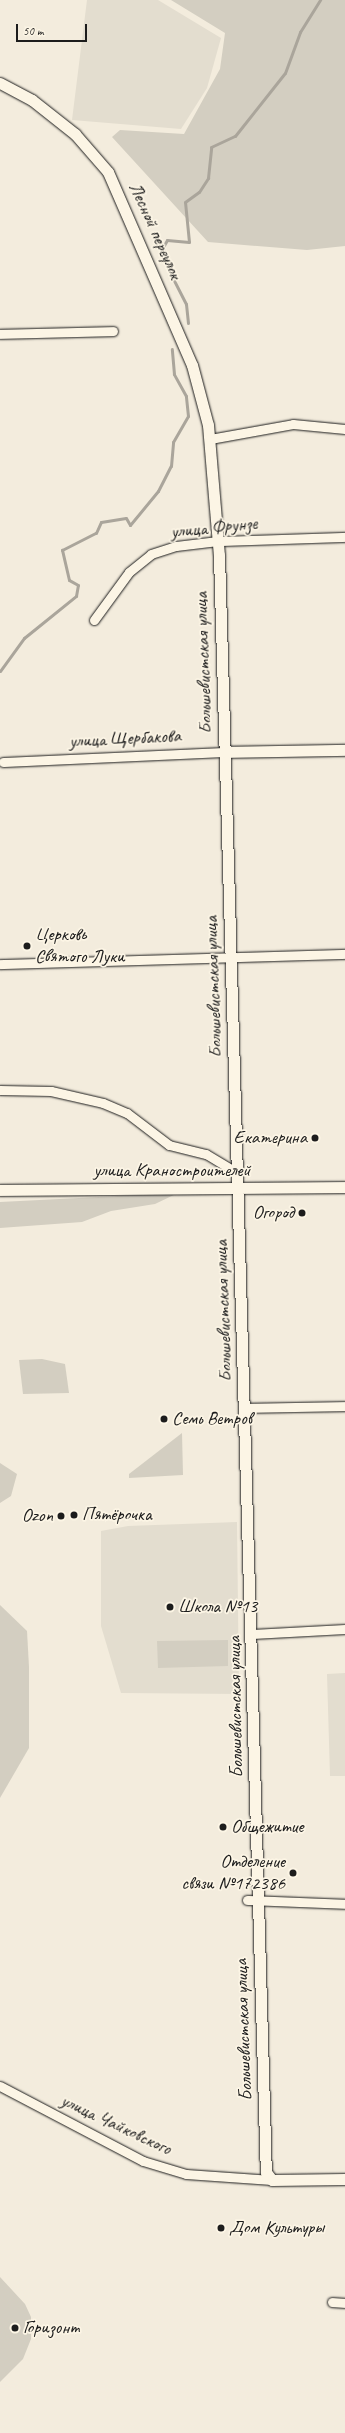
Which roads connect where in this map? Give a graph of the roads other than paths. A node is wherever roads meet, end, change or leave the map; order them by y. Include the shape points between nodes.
1 (0, 84) edge
2 (112, 331) dead end
3 (0, 334) edge
4 (345, 430) edge
5 (210, 439) junction
6 (345, 537) edge
7 (218, 541) junction
8 (94, 620) dead end
9 (345, 750) edge
10 (225, 752) junction
11 (3, 762) dead end
12 (345, 954) edge
13 (231, 955) junction
14 (0, 964) edge
15 (0, 1090) edge
16 (238, 1173) junction
17 (345, 1187) edge
18 (238, 1188) junction
19 (0, 1190) edge
20 (345, 1406) edge
21 (245, 1408) junction
22 (345, 1629) edge
23 (252, 1634) junction
24 (253, 1900) junction
25 (345, 1904) edge
26 (0, 2086) edge
27 (345, 2179) edge
28 (272, 2180) junction
29 (332, 2302) dead end
30 (345, 2303) edge

1 - 5 street, Лесной переулок via 32,100 75,134 108,172 192,365 202,395
2 - 3 street
4 - 5 street via 293,424
5 - 7 street, Большевистская улица
6 - 7 street, улица Фрунзе
7 - 8 street, улица Фрунзе via 176,546 151,554 129,572
7 - 10 street, Большевистская улица
9 - 10 street, улица Щербакова
10 - 11 street, улица Щербакова
10 - 13 street, Большевистская улица
12 - 13 street
13 - 14 street
13 - 16 street, Большевистская улица
15 - 16 street via 51,1091 103,1103 127,1113 169,1145 206,1154
16 - 18 street, Большевистская улица
17 - 18 street, улица Краностроителей
18 - 19 street, улица Краностроителей
18 - 21 street, Большевистская улица
20 - 21 street
21 - 23 street, Большевистская улица
22 - 23 street
23 - 24 street, Большевистская улица
24 - 25 street
24 - 28 street, Большевистская улица via 266,2172
26 - 28 street, улица Чайковского via 143,2161 186,2174
27 - 28 street
29 - 30 street

